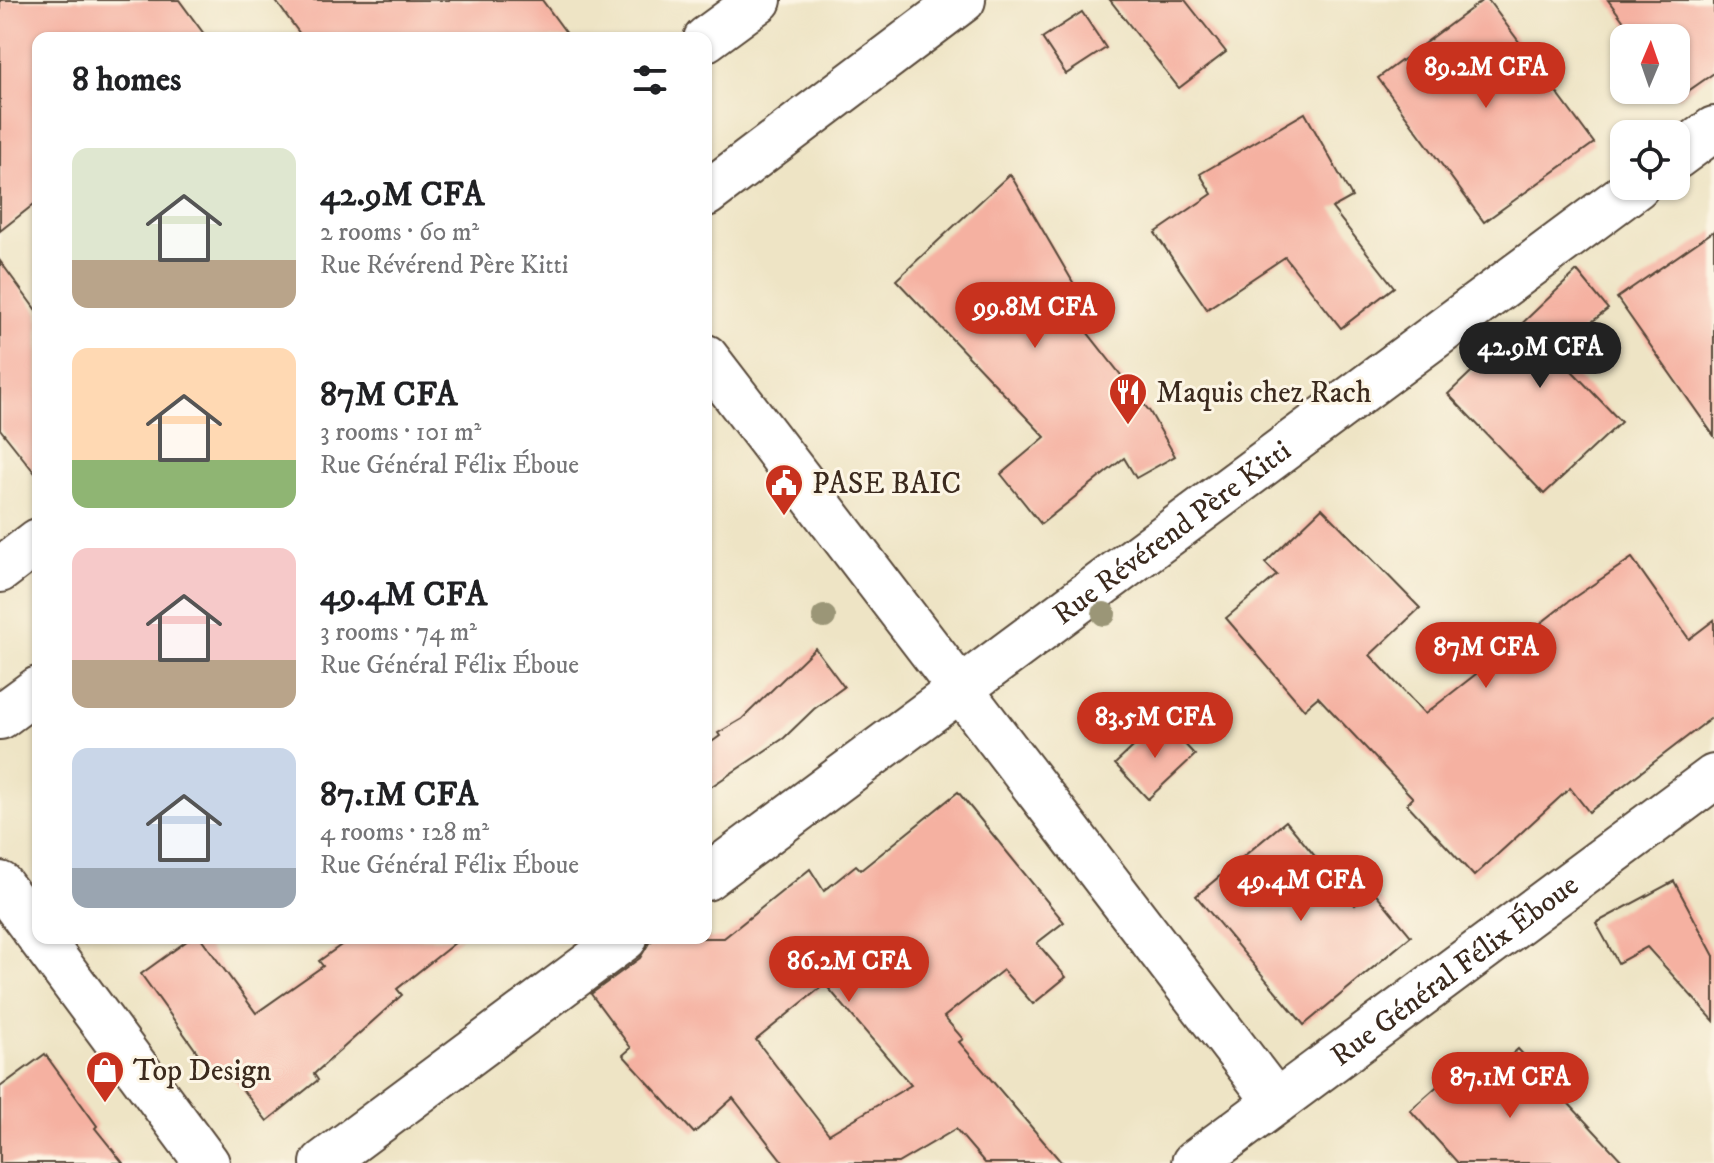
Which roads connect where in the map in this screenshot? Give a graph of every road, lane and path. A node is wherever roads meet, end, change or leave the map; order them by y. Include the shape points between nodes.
1 (759, 0) edge
2 (963, 0) edge
3 (712, 35) edge
4 (1714, 129) edge
5 (1690, 147) edge
6 (712, 189) edge
7 (1618, 200) edge
8 (712, 365) edge
9 (32, 546) edge
10 (0, 570) edge
11 (960, 689) junction
12 (32, 693) edge
13 (0, 717) edge
14 (1714, 777) edge
15 (712, 874) edge
16 (0, 884) edge
17 (32, 927) edge
18 (44, 944) edge
19 (617, 944) edge
20 (1276, 1102) junction
21 (207, 1163) edge
22 (323, 1163) edge
23 (1194, 1163) edge

1 - 3 street
2 - 6 street
4 - 5 street
7 - 11 street, Rue Révérend Père Kitti
8 - 11 street
9 - 10 street
11 - 15 street, Rue Révérend Père Kitti
11 - 20 street
12 - 13 street
14 - 20 street, Rue Général Félix Éboue
16 - 17 street
18 - 21 street
19 - 22 street
20 - 23 street, Rue Général Félix Éboue

